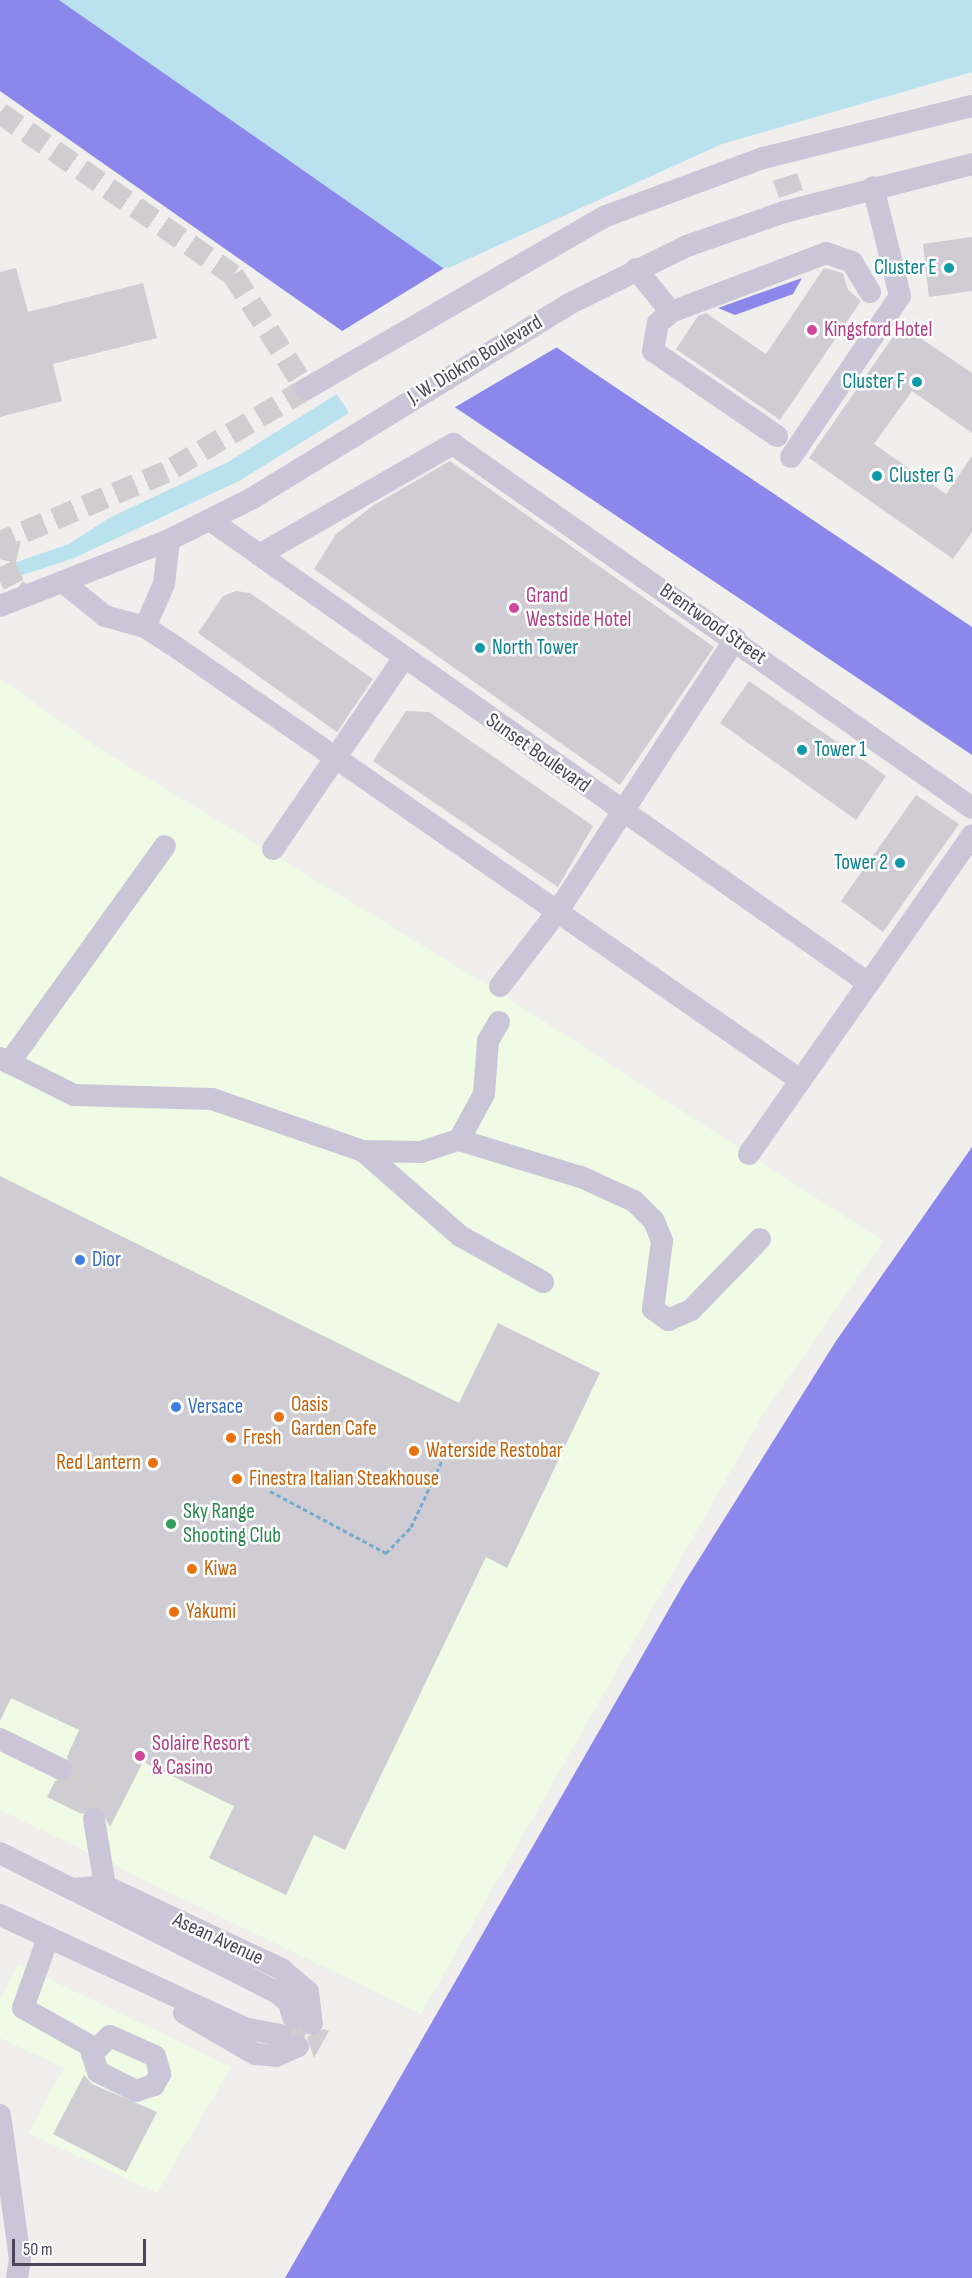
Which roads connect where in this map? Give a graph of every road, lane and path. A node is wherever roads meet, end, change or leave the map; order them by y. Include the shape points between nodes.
1 (969, 104) edge
2 (972, 164) edge
3 (873, 187) junction
4 (636, 269) junction
5 (870, 292) dead end
6 (671, 312) junction
7 (306, 389) dead end
8 (777, 436) dead end
9 (791, 457) dead end
10 (210, 520) junction
11 (170, 540) junction
12 (259, 555) junction
13 (64, 583) junction
14 (0, 606) edge
15 (145, 627) junction
16 (735, 639) junction
17 (403, 659) junction
18 (336, 760) junction
19 (972, 808) edge
20 (622, 811) junction
21 (972, 835) edge
22 (165, 846) dead end
23 (273, 849) dead end
24 (558, 911) junction
25 (868, 983) junction
26 (500, 986) dead end
27 (498, 1022) dead end
28 (5, 1061) edge
29 (800, 1080) junction
30 (459, 1140) junction
31 (363, 1151) junction
32 (749, 1154) dead end
33 (760, 1239) dead end
34 (543, 1282) dead end
35 (446, 1452) dead end
36 (270, 1491) dead end
37 (0, 1739) edge
38 (61, 1769) tunnel mouth
39 (94, 1820) tunnel mouth
40 (0, 1853) edge
41 (89, 1887) junction
42 (0, 1915) edge
43 (48, 1938) junction
44 (296, 2030) junction
45 (94, 2048) dead end
46 (0, 2115) edge
47 (17, 2278) edge

1 - 7 street via 857,131 677,186 515,264
2 - 3 street, J. W. Diokno Boulevard
3 - 4 street, J. W. Diokno Boulevard via 762,220
3 - 9 street via 900,296
4 - 6 street
4 - 10 street, J. W. Diokno Boulevard via 569,304
5 - 6 street via 852,262 826,253
6 - 8 street via 654,332 653,351
10 - 11 street, J. W. Diokno Boulevard
10 - 12 street, Sunset Boulevard
11 - 13 street, J. W. Diokno Boulevard
11 - 15 street via 164,584
12 - 16 street, Brentwood Street via 453,444
12 - 17 street, Sunset Boulevard
13 - 14 street, J. W. Diokno Boulevard
13 - 15 street via 105,616
15 - 18 street
16 - 19 street, Brentwood Street
16 - 20 street
17 - 18 street
17 - 20 street, Sunset Boulevard
18 - 23 street
18 - 24 street
20 - 24 street
20 - 25 street, Sunset Boulevard
21 - 25 street
22 - 28 street
24 - 26 street
24 - 29 street
25 - 29 street
27 - 30 street via 488,1041 484,1094
28 - 31 street via 74,1095 212,1099 284,1119
29 - 32 street
30 - 31 street via 421,1152
30 - 33 street via 518,1154 634,1201 654,1221 662,1241 652,1299 653,1309 668,1320 691,1310
31 - 34 street via 460,1236
35 - 36 path via 411,1527 386,1552
37 - 38 street
39 - 41 street
40 - 41 street, Asean Avenue
41 - 44 street, Asean Avenue via 278,1993 289,2003
41 - 44 street, Asean Avenue via 291,1975 308,1992
42 - 43 street
43 - 44 street via 141,1983 247,2051 276,2056
43 - 45 street via 23,2008
46 - 47 street via 20,2259

